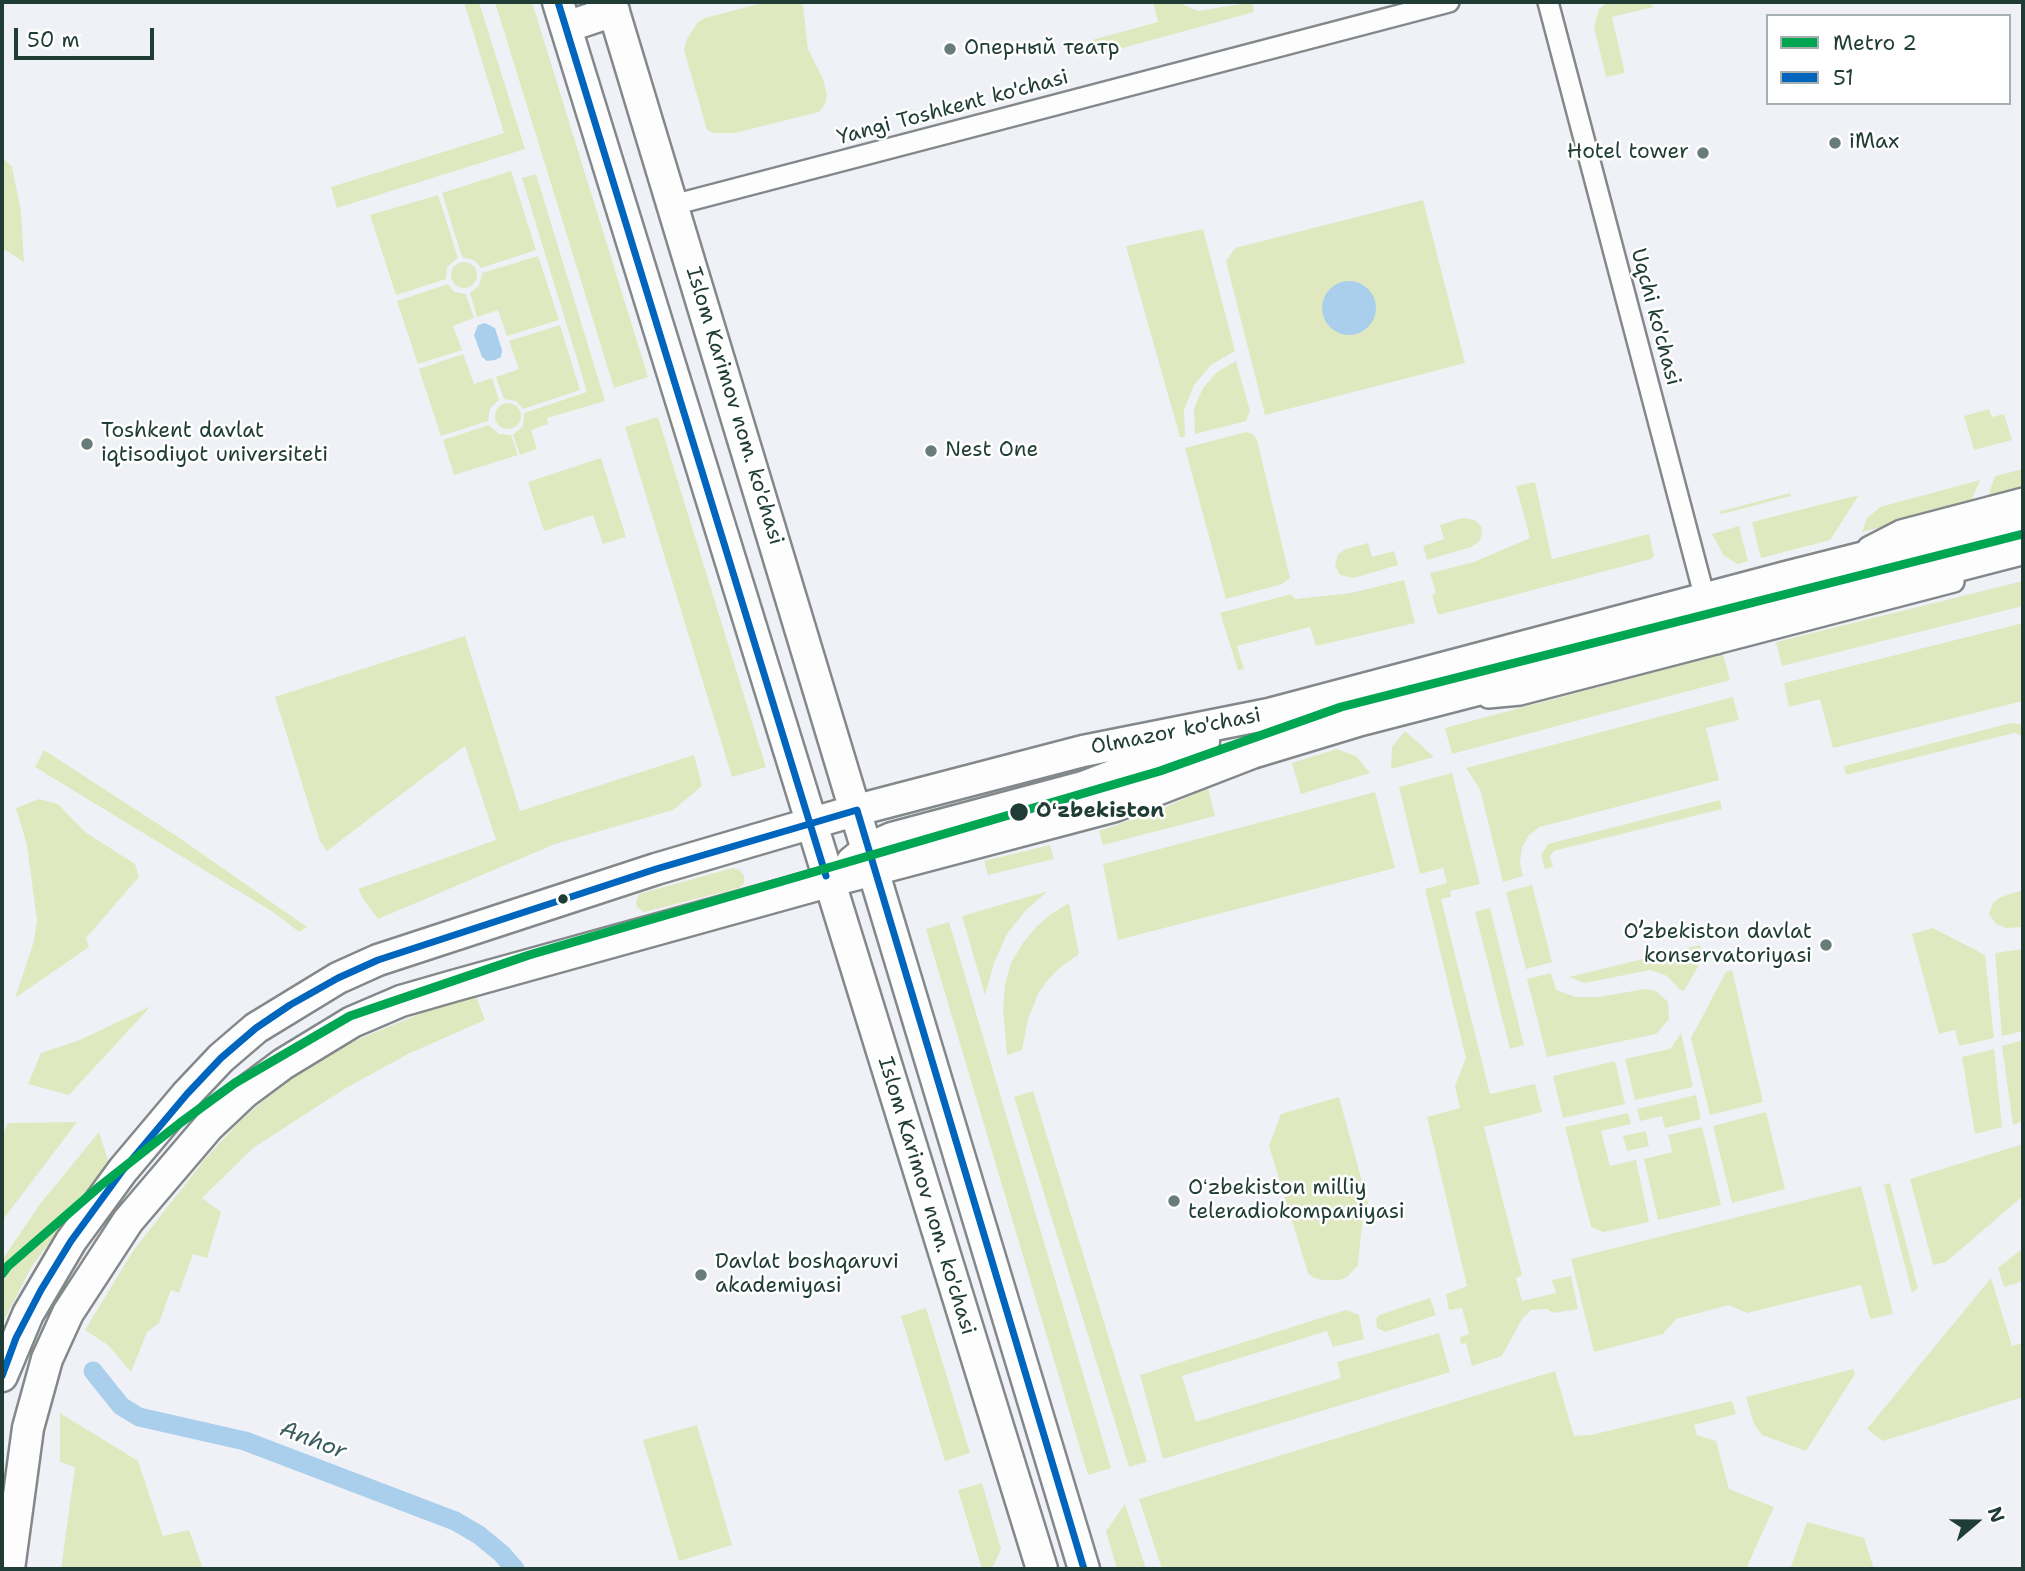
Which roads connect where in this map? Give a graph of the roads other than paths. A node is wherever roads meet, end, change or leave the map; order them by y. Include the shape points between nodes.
1 (1449, 2) edge
2 (1548, 2) edge
3 (613, 6) edge
4 (562, 14) edge
5 (673, 205) junction
6 (2023, 498) edge
7 (2023, 517) edge
8 (2023, 549) edge
9 (2023, 564) edge
10 (1833, 566) junction
11 (1705, 599) junction
12 (1715, 636) junction
13 (1269, 714) junction
14 (857, 810) junction
15 (810, 824) junction
16 (872, 860) junction
17 (828, 882) junction
18 (1019, 1351) junction
19 (977, 1362) junction
20 (2, 1377) edge
21 (9, 1569) edge
22 (1041, 1569) edge
23 (1084, 1569) edge

1 - 5 street, Yangi Toshkent ko'chasi
2 - 11 street, Uqchi ko'chasi
3 - 4 main road
3 - 5 main road, Islom Karimov nom. ko'chasi
4 - 15 main road, Islom Karimov nom. ko'chasi
5 - 14 main road, Islom Karimov nom. ko'chasi
6 - 10 street via 1901,530
7 - 10 main road, Olmazor ko'chasi
8 - 12 main road
9 - 12 street
10 - 11 main road, Olmazor ko'chasi
11 - 12 street, Uqchi ko'chasi
11 - 13 main road, Olmazor ko'chasi
12 - 16 main road via 1431,702 1299,738 1115,806
13 - 14 main road, Olmazor ko'chasi via 1083,751
13 - 16 main road via 1110,778 892,838
14 - 15 main road, Olmazor ko'chasi
14 - 16 main road, Islom Karimov nom. ko'chasi
15 - 17 main road, Islom Karimov nom. ko'chasi
15 - 20 main road, Olmazor ko'chasi via 378,960 267,1021 221,1058 111,1186 41,1290
16 - 17 main road
16 - 18 main road, Islom Karimov nom. ko'chasi
17 - 19 main road, Islom Karimov nom. ko'chasi
17 - 21 main road via 401,1001 317,1042 244,1093 209,1126 128,1221 62,1324 43,1370 28,1428
18 - 19 main road
18 - 23 main road, Islom Karimov nom. ko'chasi
19 - 22 main road, Islom Karimov nom. ko'chasi

